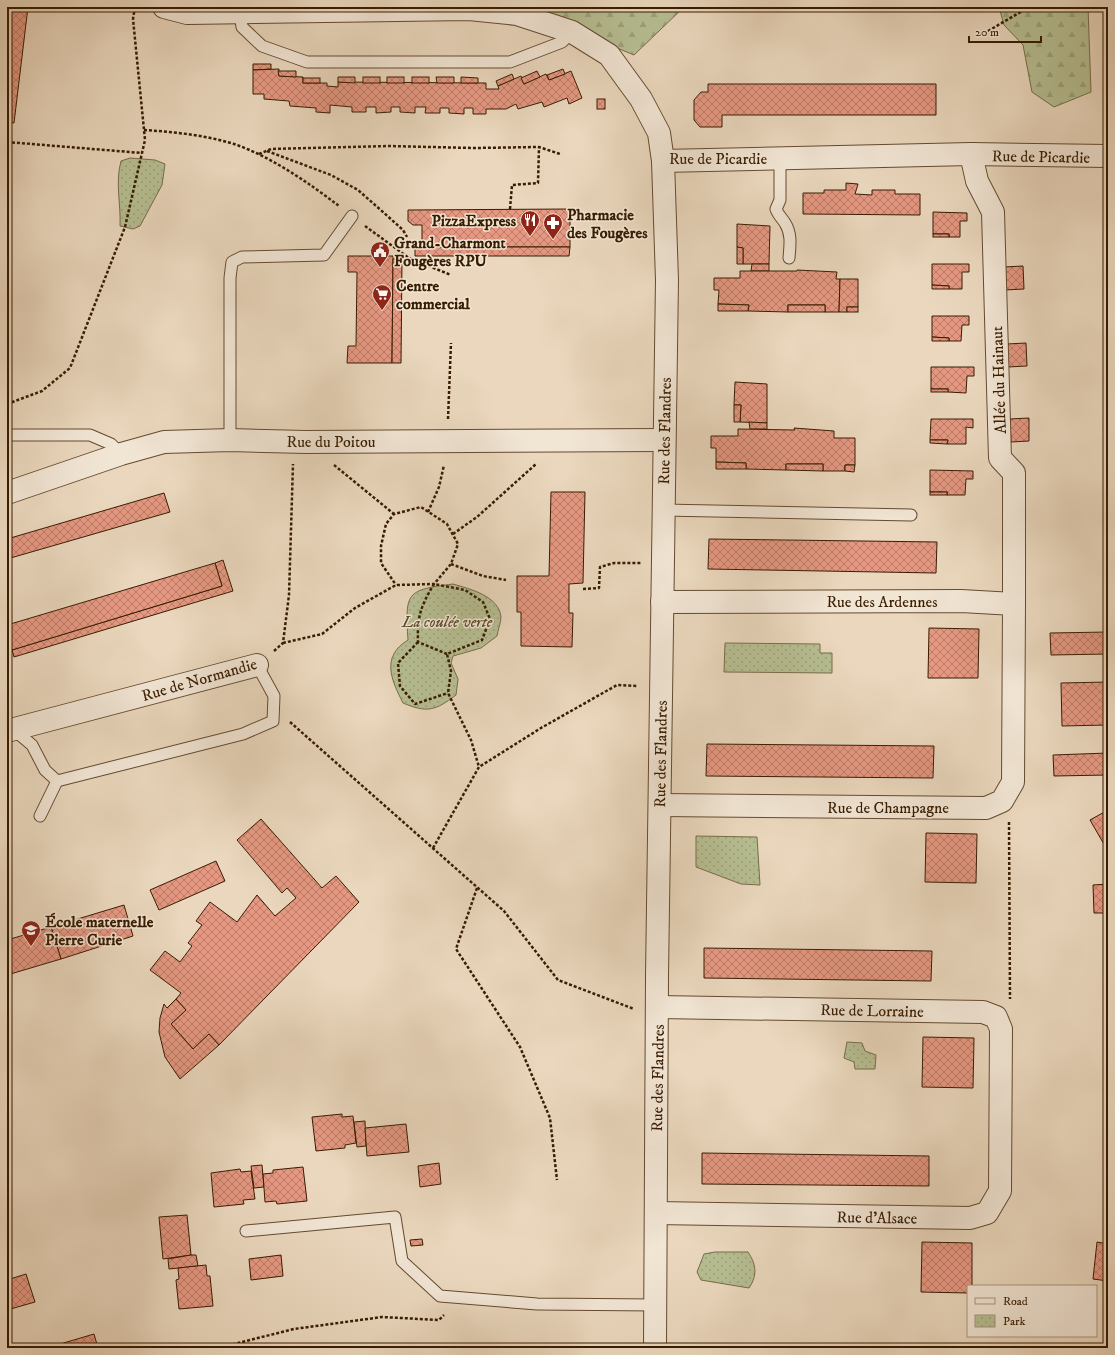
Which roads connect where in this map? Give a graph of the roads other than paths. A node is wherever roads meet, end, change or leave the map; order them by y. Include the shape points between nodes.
1 (164, 7) edge
2 (240, 10) edge
3 (517, 10) edge
4 (572, 32) junction
5 (971, 154) junction
6 (1108, 156) edge
7 (780, 158) junction
8 (663, 161) junction
9 (352, 216) road end
10 (789, 258) dead end
11 (7, 435) edge
12 (230, 440) junction
13 (663, 440) junction
14 (121, 454) junction
15 (7, 493) edge
16 (662, 510) junction
17 (912, 516) dead end
18 (662, 602) junction
19 (1014, 604) junction
20 (257, 665) joint
21 (10, 730) edge
22 (57, 781) junction
23 (660, 805) junction
24 (40, 816) dead end
25 (658, 1007) junction
26 (1001, 1106) joint
27 (656, 1213) junction
28 (246, 1231) dead end
29 (655, 1305) junction
30 (655, 1348) edge

1 - 2 street, Rue de Picardie via 186,13
2 - 3 street, Rue de Picardie
2 - 4 lane via 242,27 262,46 307,62 510,62 562,42
3 - 4 street, Rue de Picardie
4 - 8 street, Rue de Picardie via 609,55 641,99 659,133
5 - 6 street, Rue de Picardie
5 - 7 street, Rue de Picardie
5 - 19 street, Allée du Hainaut via 977,181 993,212 1000,458 1014,473
7 - 8 street, Rue de Picardie
7 - 10 lane via 780,200 776,210 785,222 790,236
8 - 13 street, Rue des Flandres via 666,280
9 - 12 lane via 324,255 242,257 232,262
11 - 14 lane via 90,435 111,444
12 - 13 street, Rue du Poitou
12 - 14 street, Rue du Poitou via 164,442
13 - 16 street, Rue des Flandres
14 - 15 street, Rue du Poitou
16 - 17 lane
16 - 18 street, Rue des Flandres
18 - 19 street, Rue des Ardennes via 961,601
18 - 23 street, Rue des Flandres
19 - 23 street, Rue de Champagne via 1013,782 1002,801 986,808
20 - 21 street, Rue de Normandie
20 - 22 lane via 274,696 273,721 243,734
21 - 22 lane via 32,745 45,770
22 - 24 lane
23 - 25 street, Rue des Flandres
25 - 26 street, Rue de Lorraine via 983,1012 996,1017 1001,1029
25 - 27 street, Rue des Flandres
26 - 27 street, Rue d'Alsace via 1000,1191 987,1213 970,1218
27 - 29 street, Rue des Flandres
28 - 29 lane via 395,1218 402,1261 440,1296 536,1304
29 - 30 street, Rue des Flandres

